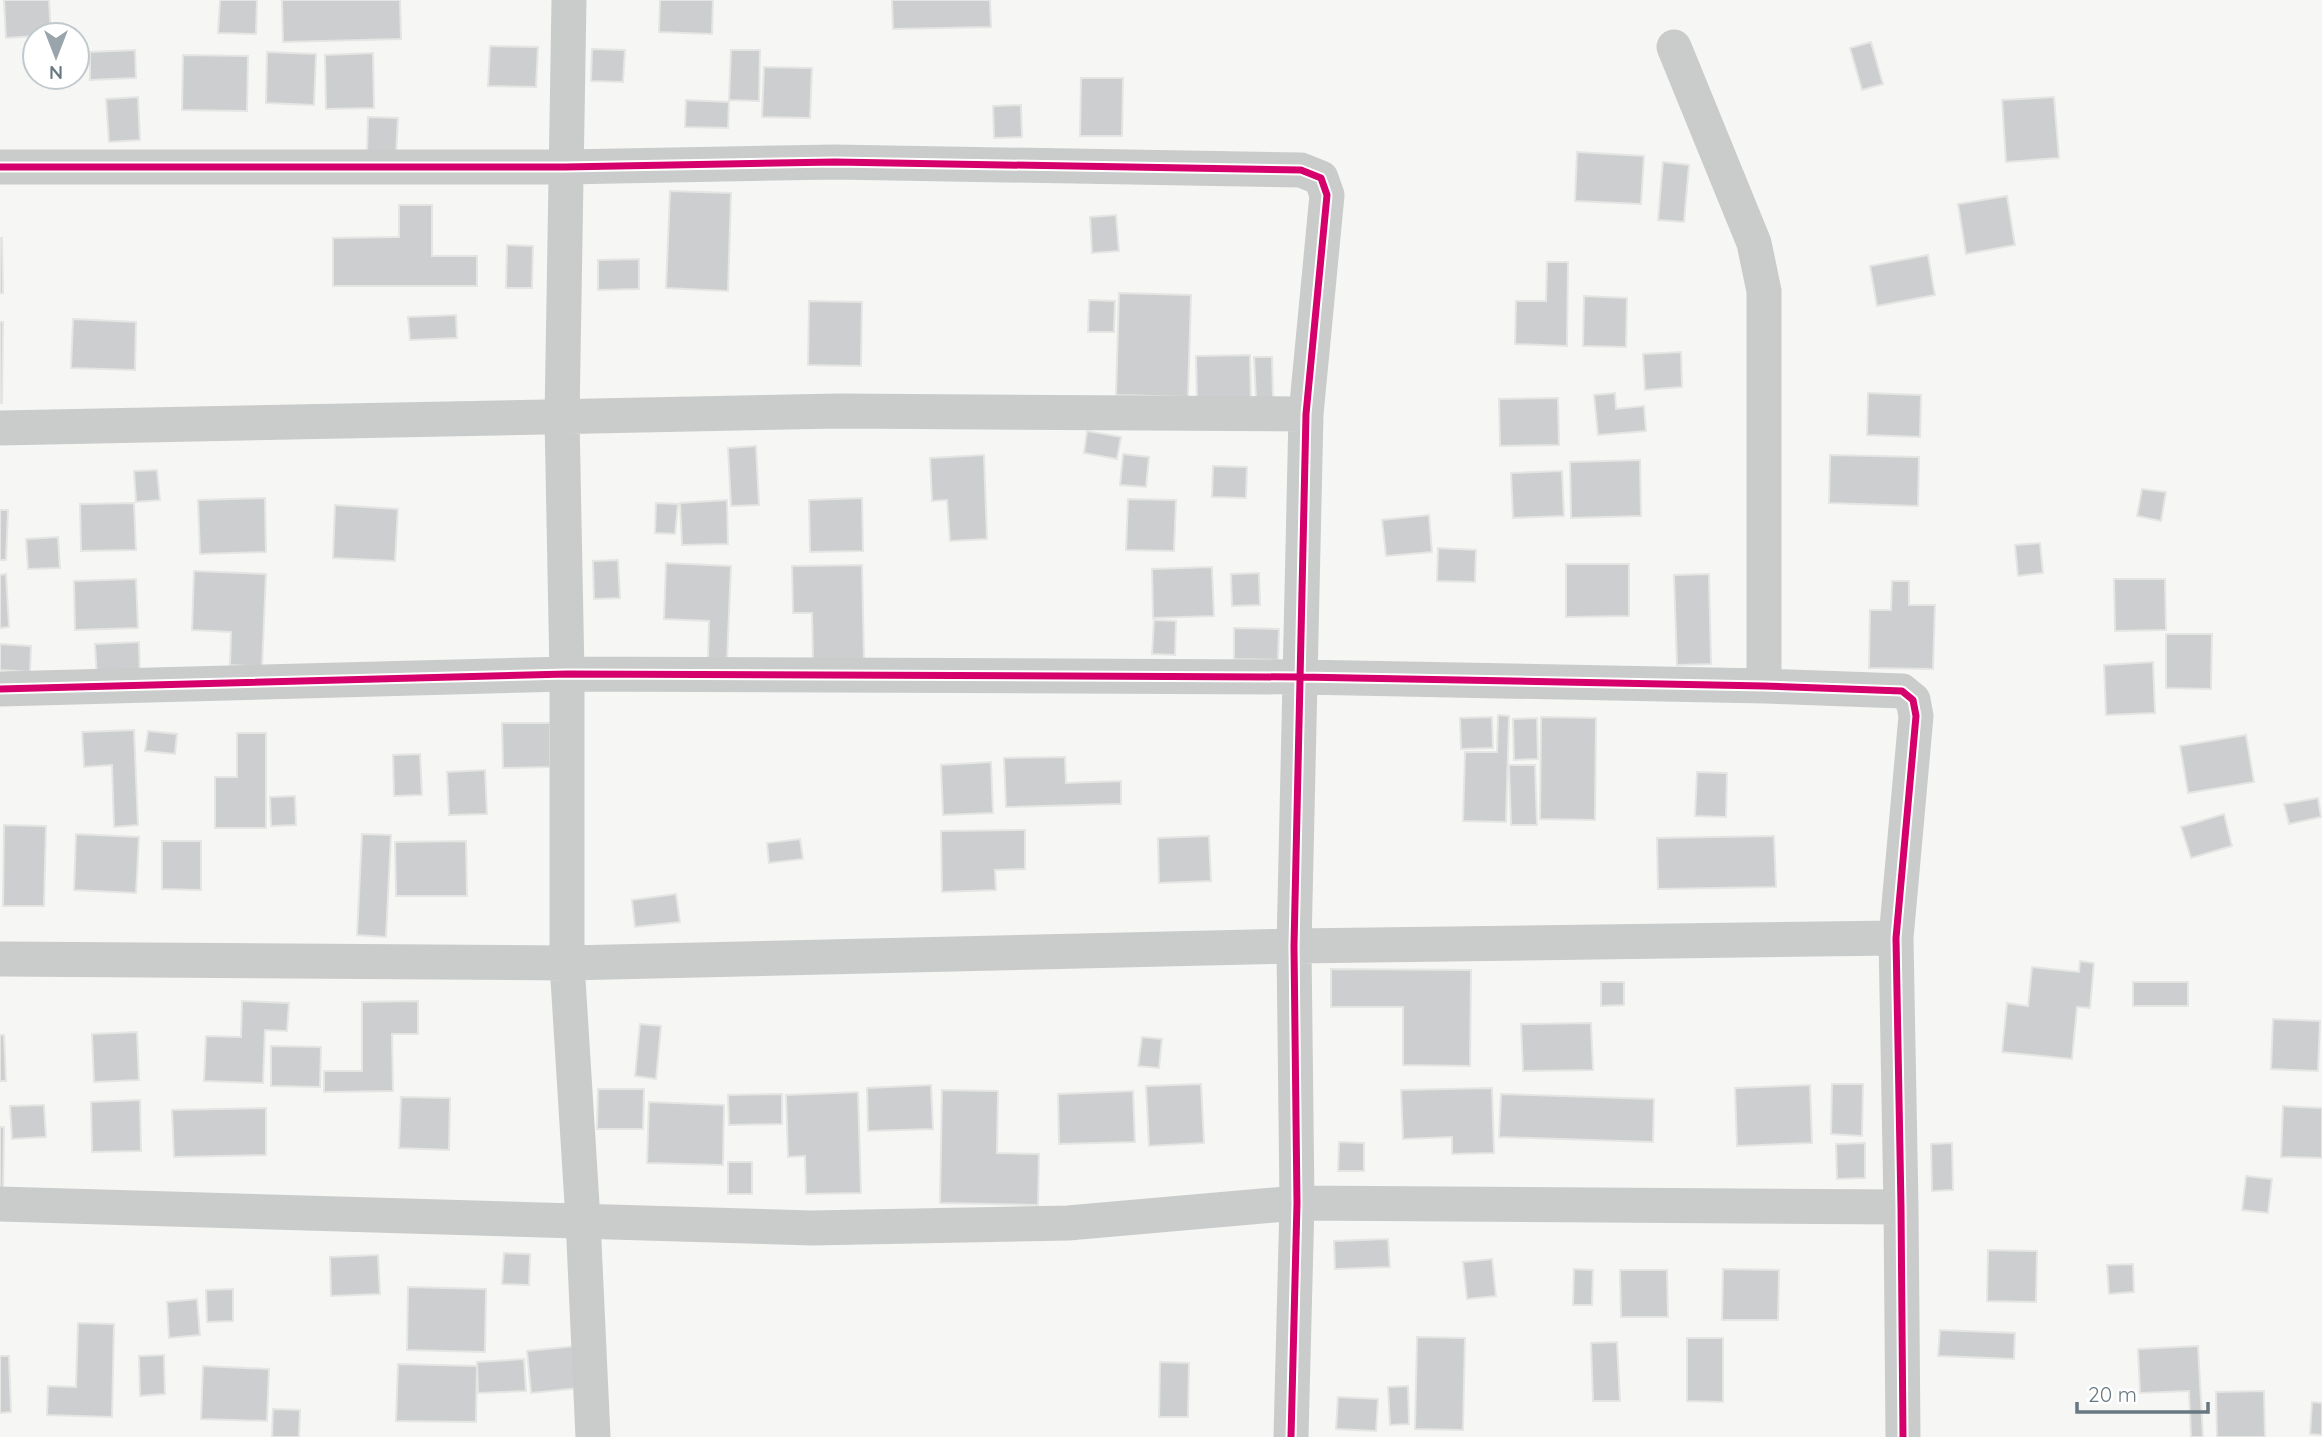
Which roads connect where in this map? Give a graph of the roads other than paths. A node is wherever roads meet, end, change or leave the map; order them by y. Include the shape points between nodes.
1 (569, 0) edge
2 (1674, 47) dead end
3 (0, 167) edge
4 (565, 167) junction
5 (1306, 414) junction
6 (562, 418) junction
7 (0, 428) edge
8 (567, 674) junction
9 (1301, 677) junction
10 (1764, 686) junction
11 (0, 689) edge
12 (1896, 938) junction
13 (1294, 946) junction
14 (0, 959) edge
15 (567, 963) junction
16 (1297, 1203) junction
17 (0, 1204) edge
18 (1902, 1207) junction
19 (583, 1220) junction
20 (593, 1437) edge
21 (1291, 1437) edge
22 (1903, 1437) edge

1 - 4 street
2 - 10 street via 1755,243 1764,291
3 - 4 street
4 - 5 street via 835,162 1301,170 1321,178 1327,195
4 - 6 street
5 - 6 street via 840,411
5 - 9 street
6 - 7 street
6 - 8 street
8 - 9 street
8 - 11 street
8 - 15 street
9 - 10 street
9 - 13 street
10 - 12 street via 1902,691 1913,700 1916,716
12 - 13 street
12 - 18 street
13 - 15 street
13 - 16 street
14 - 15 street
15 - 19 street
16 - 18 street
16 - 19 street via 1027,1224 812,1228
16 - 21 street
17 - 19 street
18 - 22 street
19 - 20 street

